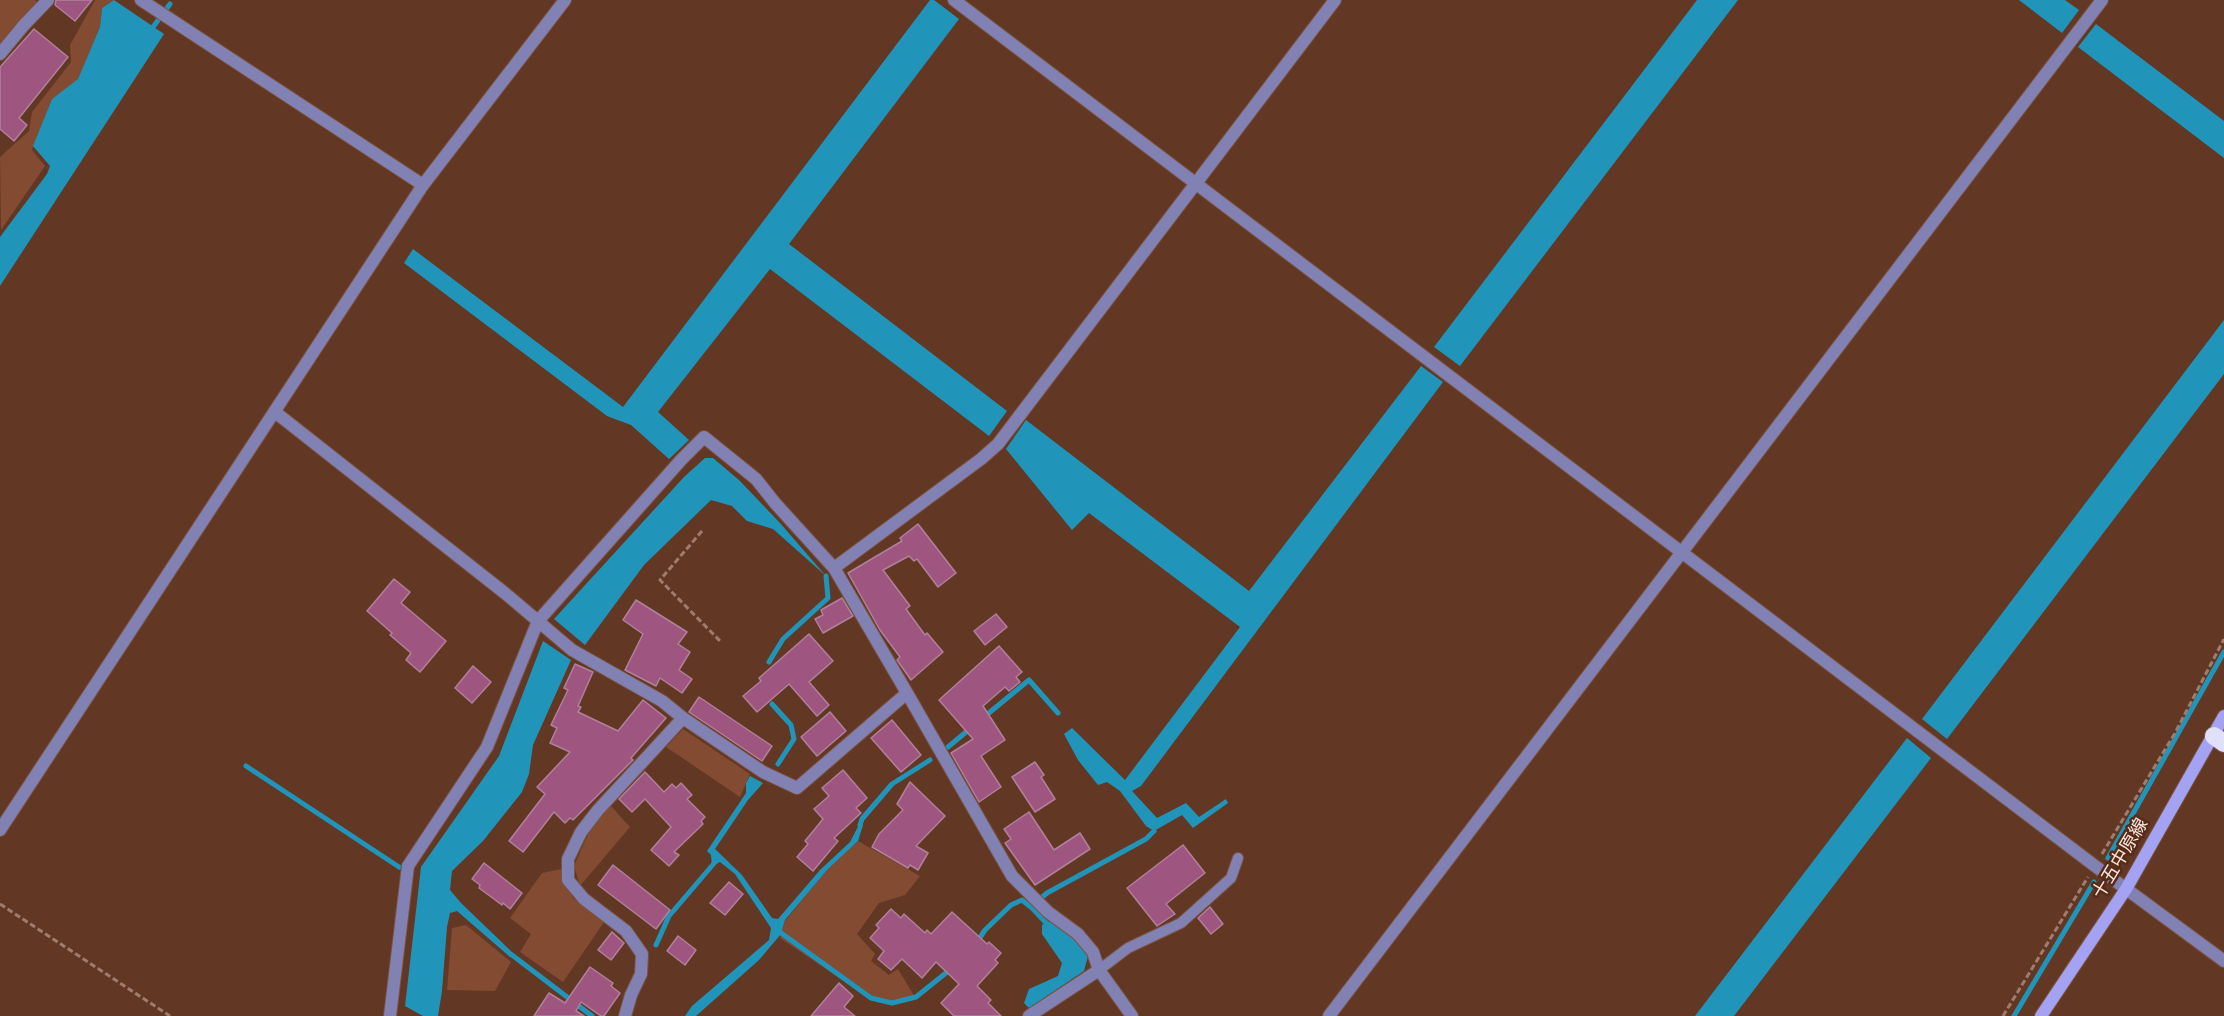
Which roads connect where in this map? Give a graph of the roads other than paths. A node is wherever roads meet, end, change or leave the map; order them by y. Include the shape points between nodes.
1 (48, 0) edge
2 (141, 0) edge
3 (564, 0) edge
4 (954, 0) edge
5 (1335, 0) edge
6 (2102, 0) edge
7 (0, 54) edge
8 (1196, 184) junction
9 (423, 185) junction
10 (275, 412) junction
11 (1683, 552) junction
12 (834, 568) junction
13 (538, 621) junction
14 (907, 693) junction
15 (2224, 716) edge
16 (683, 718) junction
17 (2219, 740) edge
18 (0, 830) edge
19 (1238, 858) dead end
20 (2126, 889) junction
21 (2224, 961) edge
22 (1100, 970) junction
23 (390, 1016) edge
24 (625, 1016) edge
25 (1029, 1016) edge
26 (1132, 1016) edge
27 (1329, 1016) edge
28 (2041, 1016) edge

1 - 7 street
2 - 9 street
3 - 9 street
4 - 8 street
5 - 8 street
6 - 11 street
8 - 11 street
8 - 12 street via 998,444
9 - 10 street
10 - 13 street
10 - 18 street
11 - 20 street
11 - 27 street
12 - 13 street via 756,479 704,437
12 - 14 street
13 - 16 street via 572,650 662,701
13 - 23 street via 487,747 408,866
14 - 16 street via 797,788 762,772
14 - 22 street via 1012,876 1048,912 1078,934 1093,952
15 - 17 main road, 十五中原線
16 - 24 street via 598,810 581,832 568,859 568,880 584,899 626,931 642,954 641,974
17 - 20 main road, 十五中原線
19 - 22 lane via 1231,878 1181,923 1128,948
20 - 21 street
20 - 28 main road, 十五中原線
22 - 25 street
22 - 26 street

